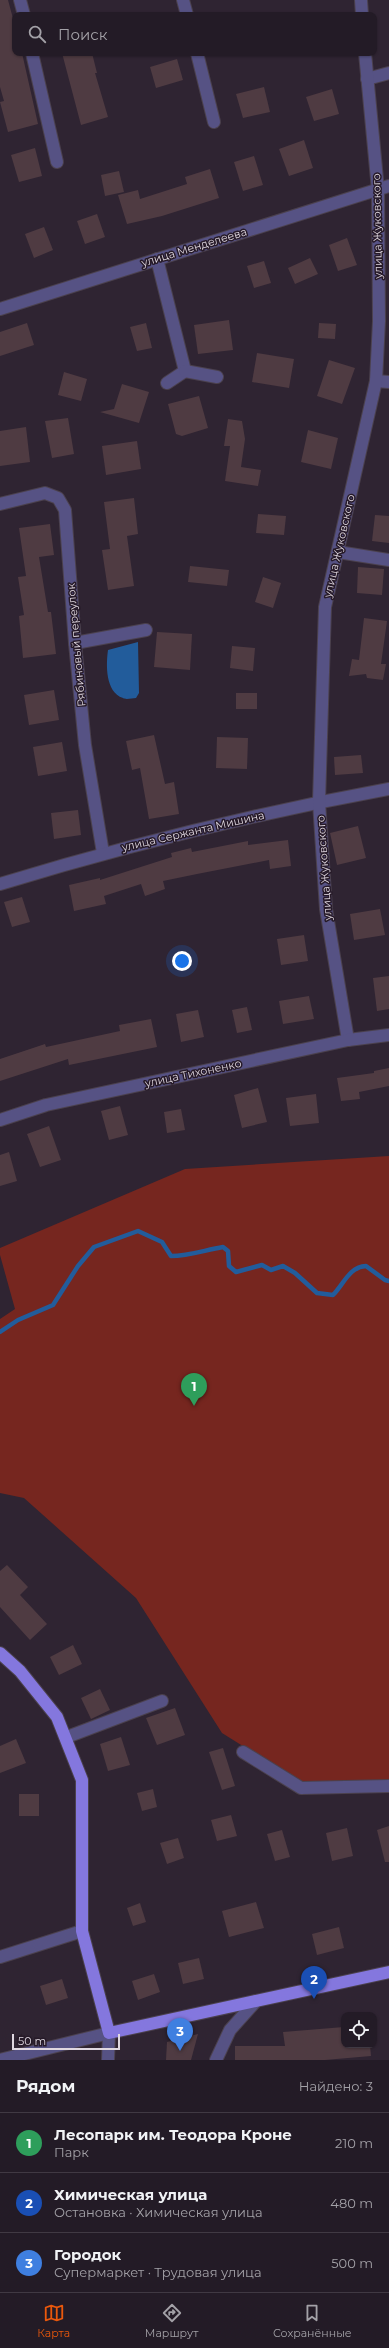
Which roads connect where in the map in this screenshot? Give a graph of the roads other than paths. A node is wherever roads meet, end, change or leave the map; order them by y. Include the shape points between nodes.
1 (20, 0) edge
2 (183, 0) edge
3 (361, 0) edge
4 (23, 12) edge
5 (186, 12) edge
6 (362, 12) edge
7 (33, 56) edge
8 (197, 56) edge
9 (365, 56) edge
10 (389, 72) edge
11 (367, 79) junction
12 (214, 122) dead end
13 (57, 162) dead end
14 (383, 188) edge
15 (157, 259) junction
16 (0, 309) edge
17 (384, 321) edge
18 (185, 370) junction
19 (217, 377) dead end
20 (376, 381) junction
21 (389, 382) edge
22 (167, 383) dead end
23 (0, 504) edge
24 (338, 552) junction
25 (389, 560) edge
26 (146, 630) dead end
27 (75, 643) junction
28 (389, 789) edge
29 (319, 802) junction
30 (103, 853) junction
31 (0, 884) edge
32 (389, 1035) edge
33 (348, 1040) junction
34 (0, 1120) edge
35 (0, 1653) edge
36 (162, 1701) dead end
37 (67, 1737) junction
38 (244, 1752) dead end
39 (389, 1786) edge
40 (82, 1931) junction
41 (0, 1958) edge
42 (389, 1972) edge
43 (256, 2001) junction
44 (109, 2034) junction
45 (0, 2060) edge
46 (108, 2060) edge
47 (216, 2060) edge

1 - 4 street
2 - 5 street
3 - 6 street
7 - 13 street
8 - 12 street
9 - 11 street, улица Жуковского
10 - 11 street
11 - 14 street, улица Жуковского
14 - 15 street, улица Менделеева
14 - 17 street, улица Жуковского
15 - 16 street, улица Менделеева
15 - 18 street
17 - 20 street, улица Жуковского
18 - 19 street
18 - 22 street
20 - 21 street
20 - 24 street, улица Жуковского
23 - 27 street, Рябиновый переулок via 45,493 58,498 65,510
24 - 25 street
24 - 29 street, улица Жуковского via 325,607
26 - 27 street
27 - 30 street, Рябиновый переулок via 86,745
28 - 29 street, улица Сержанта Мишина
29 - 30 street, улица Сержанта Мишина
29 - 33 street, улица Жуковского via 326,909
30 - 31 street, улица Сержанта Мишина
32 - 33 street, улица Тихоненко
33 - 34 street, улица Тихоненко via 46,1105
35 - 37 main road via 20,1671 57,1717
36 - 37 street
37 - 40 main road via 82,1780
38 - 39 street via 301,1788
40 - 41 street
40 - 44 main road
42 - 43 main road
43 - 44 main road
43 - 47 street via 230,2030
44 - 45 street
44 - 46 street

